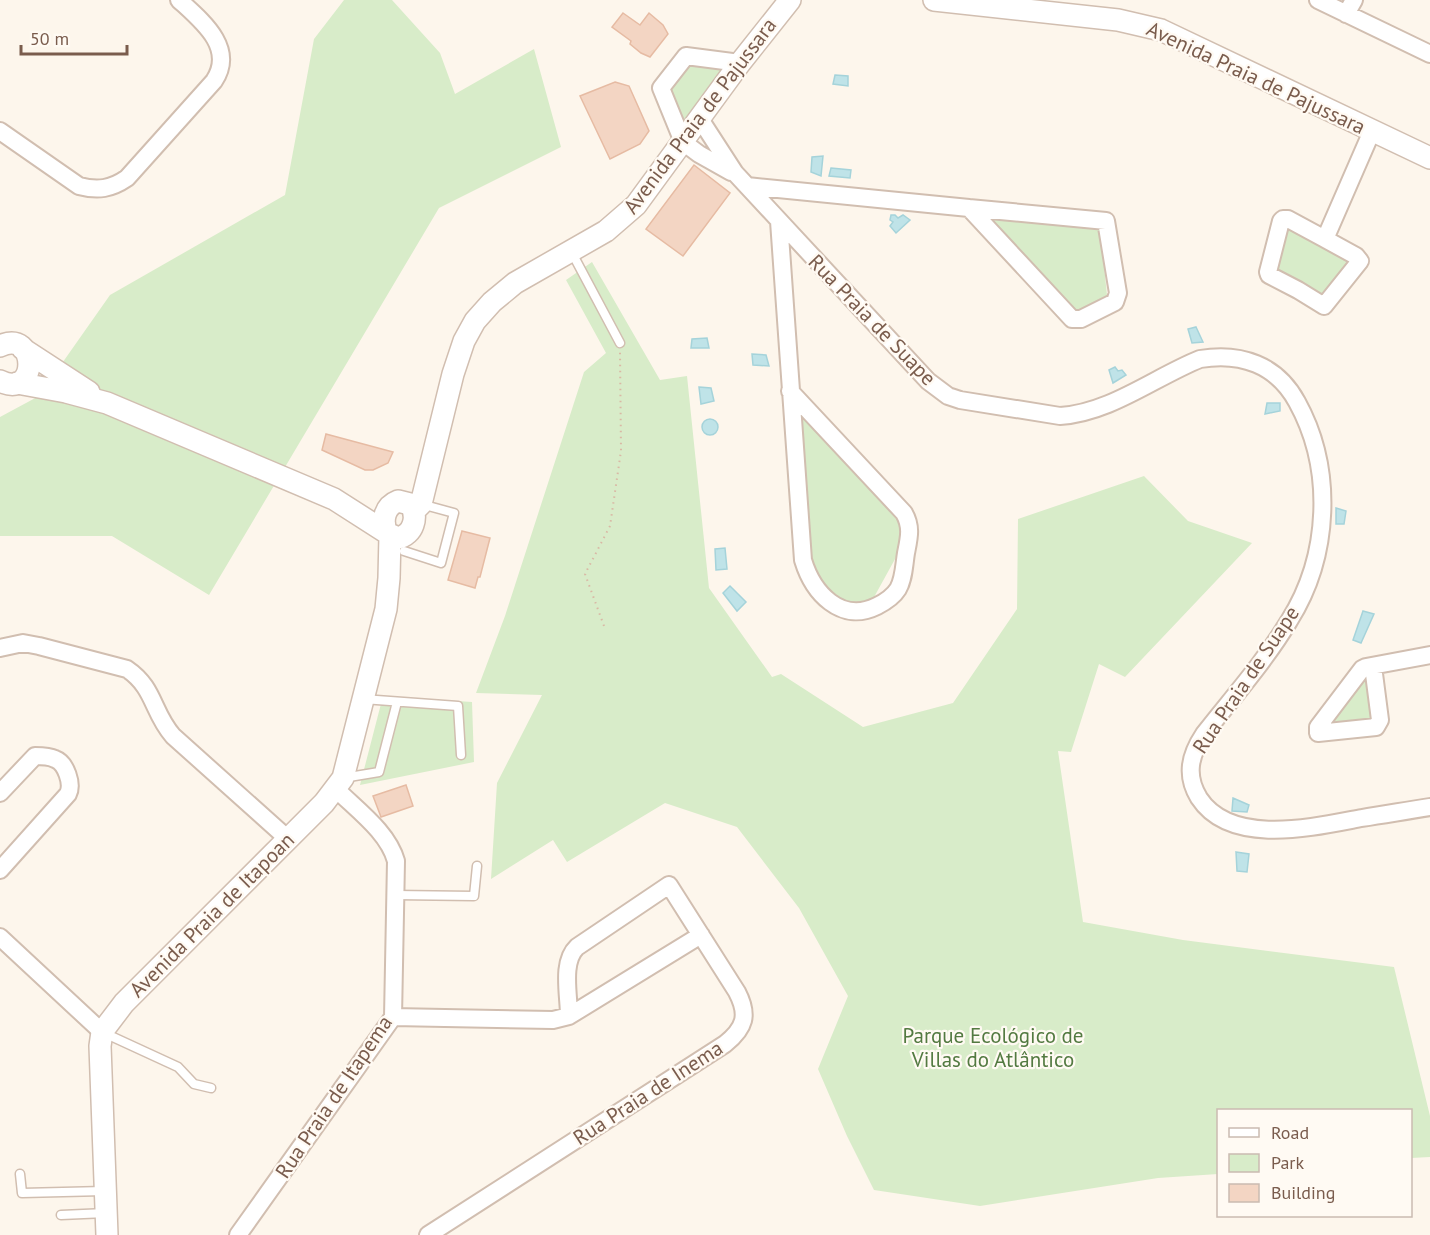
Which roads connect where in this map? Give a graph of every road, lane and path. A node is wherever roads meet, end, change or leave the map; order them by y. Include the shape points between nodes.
1 (179, 0) edge
2 (790, 0) edge
3 (934, 0) edge
4 (1318, 0) edge
5 (1350, 7) edge
6 (1430, 54) edge
7 (740, 63) junction
8 (700, 119) junction
9 (0, 131) edge
10 (1372, 131) junction
11 (683, 142) junction
12 (1430, 158) edge
13 (735, 173) junction
14 (747, 186) junction
15 (969, 208) junction
16 (779, 221) junction
17 (1325, 239) junction
18 (571, 251) junction
19 (0, 332) edge
20 (620, 343) joint
21 (15, 347) edge
22 (8, 386) edge
23 (790, 391) junction
24 (107, 403) junction
25 (436, 441) junction
26 (334, 499) junction
27 (392, 503) junction
28 (418, 508) junction
29 (396, 539) junction
30 (604, 626) dead end
31 (0, 648) edge
32 (1430, 656) edge
33 (1374, 666) junction
34 (363, 699) junction
35 (397, 702) junction
36 (460, 755) dead end
37 (340, 783) junction
38 (0, 793) edge
39 (1430, 807) edge
40 (288, 839) junction
41 (477, 866) dead end
42 (0, 870) edge
43 (395, 895) junction
44 (701, 935) junction
45 (0, 938) edge
46 (569, 1016) junction
47 (393, 1017) junction
48 (102, 1032) junction
49 (212, 1088) dead end
50 (20, 1174) dead end
51 (105, 1191) junction
52 (106, 1213) junction
53 (62, 1215) dead end
54 (99, 1235) edge
55 (107, 1235) edge
56 (238, 1235) edge
57 (428, 1235) edge

1 - 9 street via 216,39 222,62 220,72 127,177 105,189 79,186
2 - 7 street, Avenida Praia de Pajussara
3 - 10 street, Avenida Praia de Pajussara via 1118,20 1161,30
4 - 5 street
5 - 6 street
7 - 8 street, Avenida Praia de Pajussara
7 - 11 street via 686,56 663,83 662,93
8 - 11 street, Avenida Praia de Pajussara
8 - 13 street, Rua Praia de Suape
10 - 12 street, Avenida Praia de Pajussara
10 - 17 street
11 - 13 street, Rua Praia de Suape
11 - 18 street, Avenida Praia de Pajussara via 623,218
13 - 14 street, Rua Praia de Suape
14 - 15 street
14 - 16 street, Rua Praia de Suape
15 - 15 street via 1072,319 1081,319 1116,302 1106,221
16 - 23 street
16 - 39 street, Rua Praia de Suape via 928,381 960,400 1075,415 1118,399 1184,365 1219,356 1241,358 1279,378 1293,394 1317,449 1323,510 1320,539 1302,596 1290,619 1204,734 1190,762 1190,777 1204,806 1219,819 1258,829 1312,828
17 - 17 street via 1283,219 1268,272 1272,278 1324,306 1360,261
18 - 20 lane
18 - 25 street, Avenida Praia de Pajussara via 515,284 476,321 460,352
19 - 21 street
20 - 30 path via 621,452 610,526 585,574
21 - 22 street via 30,360 30,367 23,379
21 - 24 street
22 - 24 street via 66,392
23 - 23 street via 909,521 901,582 892,597 869,610 839,610 830,604 806,569
24 - 26 street
25 - 27 street, Avenida Praia de Pajussara via 411,487
25 - 28 street, Avenida Praia de Pajussara
26 - 27 street via 367,506
26 - 29 street
27 - 28 street via 405,502
27 - 29 street via 384,519
28 - 29 street, Avenida Praia de Pajussara via 413,524
28 - 29 lane via 454,513 441,563
29 - 34 street, Avenida Praia de Itapoan via 401,580 386,609
31 - 40 street via 22,643 127,669 147,687 158,716 173,736
32 - 33 street
33 - 33 street via 1362,669 1318,727 1318,733 1379,724
34 - 35 lane
34 - 37 street, Avenida Praia de Itapoan
35 - 36 lane via 458,706
35 - 37 lane via 379,772
37 - 40 street, Avenida Praia de Itapoan
37 - 43 street, Rua Praia de Itapema via 392,849 396,861
38 - 42 street via 34,756 60,762 70,783 68,794
40 - 48 street, Avenida Praia de Itapoan via 124,1003
41 - 43 lane via 474,896
43 - 47 street, Rua Praia de Itapema
44 - 46 street
44 - 46 street, Rua Praia de Inema via 669,885 570,953
44 - 57 street, Rua Praia de Inema via 742,1002 744,1020 733,1038
45 - 48 street
46 - 47 street via 553,1020
47 - 56 street, Rua Praia de Itapema
48 - 49 lane via 177,1067 194,1084
48 - 51 street
50 - 51 lane via 22,1193
51 - 52 street
52 - 53 lane
52 - 55 street
54 - 55 lane

